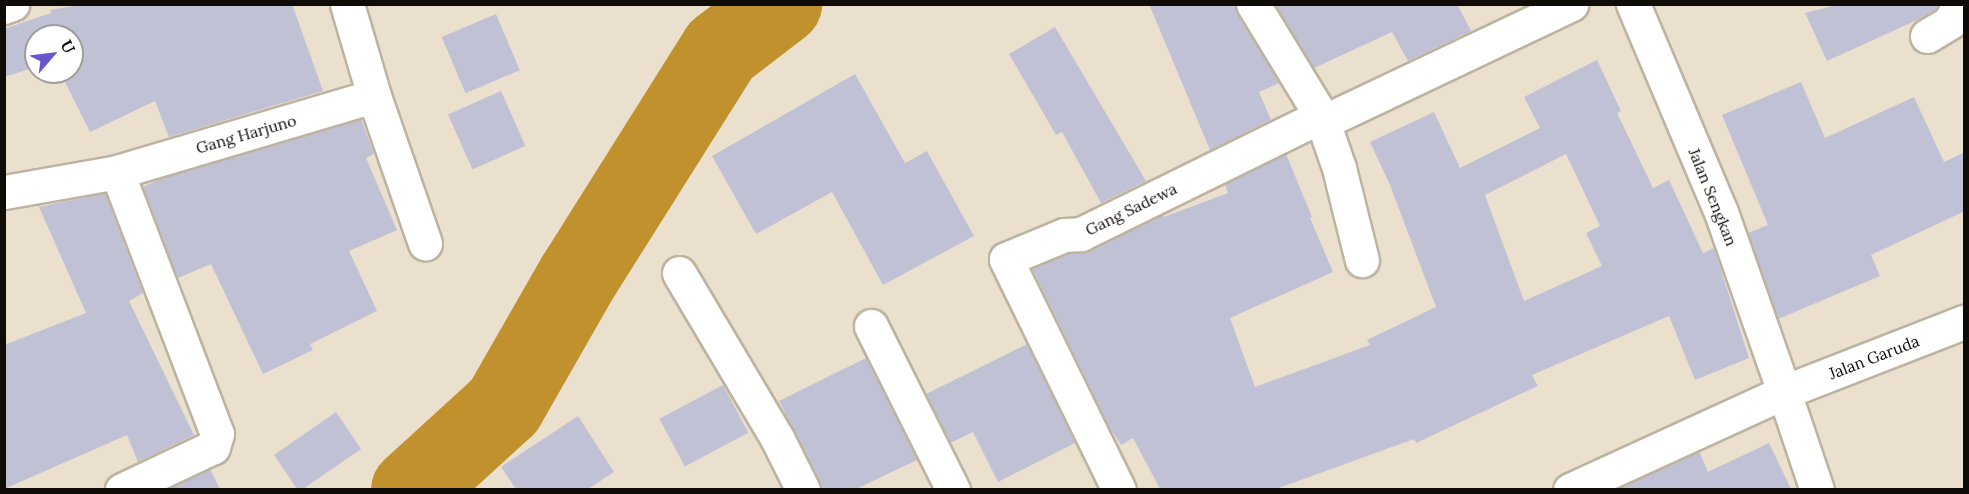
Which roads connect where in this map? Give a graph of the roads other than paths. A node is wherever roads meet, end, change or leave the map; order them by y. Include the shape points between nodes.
1 (12, 4) edge
2 (347, 4) edge
3 (1253, 4) edge
4 (1571, 4) edge
5 (1633, 4) edge
6 (1959, 4) edge
7 (4, 7) edge
8 (1927, 36) dead end
9 (374, 96) junction
10 (1322, 119) junction
11 (117, 172) junction
12 (4, 192) edge
13 (425, 243) dead end
14 (1362, 260) dead end
15 (679, 273) dead end
16 (1965, 322) edge
17 (871, 326) dead end
18 (1784, 392) junction
19 (1605, 483) edge
20 (122, 489) edge
21 (803, 489) edge
22 (953, 489) edge
23 (1119, 489) edge
24 (1570, 489) edge
25 (1817, 489) edge

1 - 7 street
2 - 9 street
3 - 10 street
4 - 10 street, Gang Sadewa
5 - 18 street, Jalan Sengkan via 1721,212
6 - 8 street via 1950,22
9 - 11 street, Gang Harjuno
9 - 13 street
10 - 14 street
10 - 23 street, Gang Sadewa via 1081,234 1064,235 1006,259
11 - 12 street, Gang Harjuno
11 - 20 street via 217,434 213,447
15 - 21 street
16 - 18 street, Jalan Garuda
17 - 22 street
18 - 19 street, Jalan Garuda
18 - 25 street, Jalan Sengkan
19 - 24 street, Jalan Garuda

